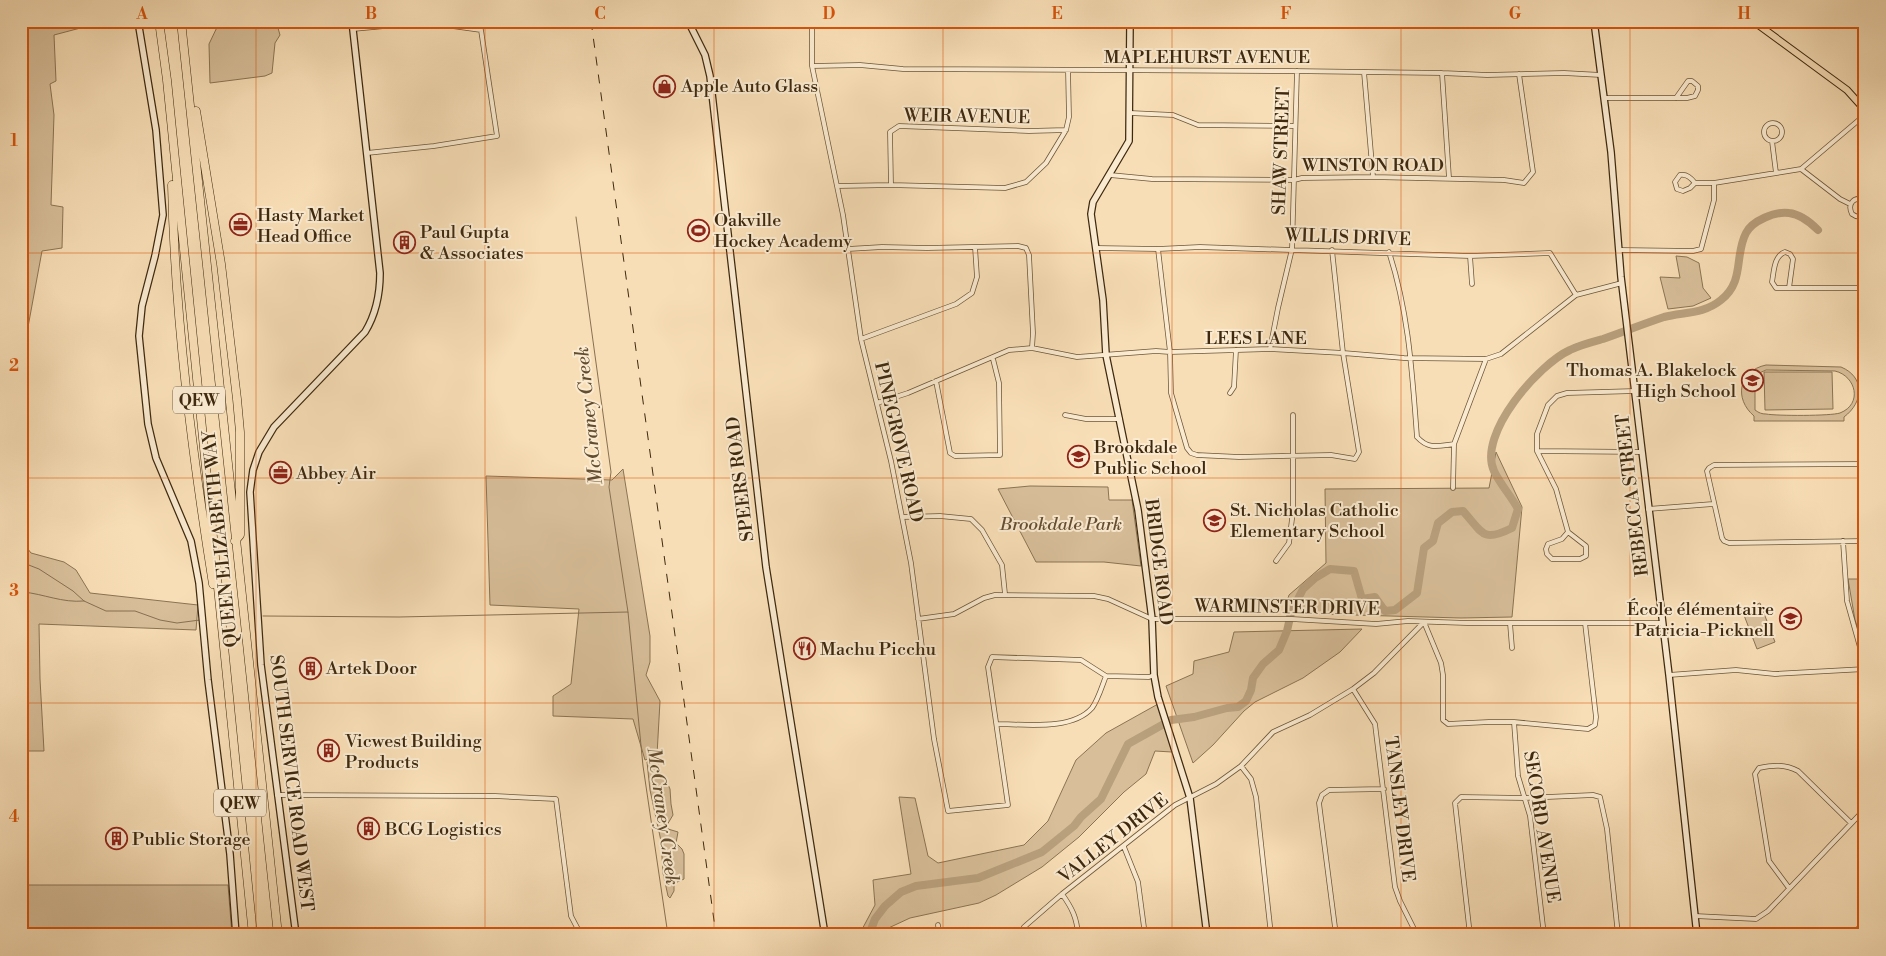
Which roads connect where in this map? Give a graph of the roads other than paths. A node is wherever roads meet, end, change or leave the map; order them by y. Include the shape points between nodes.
1 (138, 21) edge
2 (159, 21) edge
3 (182, 21) edge
4 (352, 21) edge
5 (688, 21) edge
6 (812, 21) edge
7 (1130, 21) edge
8 (1594, 21) edge
9 (1755, 22) edge
10 (353, 29) junction
11 (812, 66) junction
12 (1130, 69) junction
13 (1068, 70) junction
14 (1297, 71) junction
15 (1364, 72) junction
16 (1442, 73) junction
17 (1519, 74) junction
18 (1602, 75) junction
19 (189, 90) junction
20 (1604, 98) junction
21 (1676, 98) junction
22 (1865, 111) edge
23 (1130, 113) junction
24 (1295, 126) junction
25 (1066, 130) junction
26 (171, 131) junction
27 (1772, 141) junction
28 (367, 153) junction
29 (1801, 169) junction
30 (1776, 174) junction
31 (1110, 175) junction
32 (1373, 177) junction
33 (1449, 178) junction
34 (1294, 180) junction
35 (1695, 183) junction
36 (1714, 183) junction
37 (891, 185) junction
38 (838, 186) junction
39 (1865, 200) edge
40 (1850, 204) junction
41 (1865, 215) edge
42 (975, 247) junction
43 (848, 248) junction
44 (1096, 248) junction
45 (1158, 249) junction
46 (1292, 249) junction
47 (1332, 250) junction
48 (1620, 250) junction
49 (1389, 252) junction
50 (1470, 256) junction
51 (1622, 283) junction
52 (1472, 284) dead end
53 (1789, 288) junction
54 (1865, 288) edge
55 (1576, 295) junction
56 (861, 339) junction
57 (1032, 348) junction
58 (1270, 349) junction
59 (1236, 350) junction
60 (1170, 352) junction
61 (1343, 353) junction
62 (1106, 356) junction
63 (1412, 358) junction
64 (993, 359) junction
65 (1486, 359) junction
66 (936, 381) junction
67 (1636, 391) junction
68 (1230, 393) dead end
69 (877, 403) junction
70 (1065, 415) dead end
71 (1293, 415) dead end
72 (1120, 420) junction
73 (1454, 444) junction
74 (1537, 451) junction
75 (1642, 452) junction
76 (1293, 455) junction
77 (1865, 464) edge
78 (1453, 488) dead end
79 (1713, 504) junction
80 (1648, 509) junction
81 (903, 517) junction
82 (1568, 532) junction
83 (236, 541) junction
84 (1843, 541) junction
85 (1865, 541) edge
86 (1276, 561) dead end
87 (1006, 594) junction
88 (918, 619) junction
89 (1152, 619) junction
90 (1424, 622) junction
91 (1510, 623) junction
92 (1585, 623) junction
93 (1661, 623) junction
94 (1512, 648) dead end
95 (1865, 665) edge
96 (1865, 669) edge
97 (227, 670) junction
98 (1154, 675) junction
99 (1669, 675) junction
100 (1106, 676) junction
101 (1353, 690) junction
102 (1514, 722) junction
103 (997, 724) junction
104 (1241, 766) junction
105 (1384, 789) junction
106 (277, 795) junction
107 (1190, 798) junction
108 (1524, 798) junction
109 (1865, 809) edge
110 (1851, 823) junction
111 (1124, 847) junction
112 (1789, 888) junction
113 (1062, 894) junction
114 (1695, 916) junction
115 (1865, 922) edge
116 (938, 925) dead end
117 (236, 935) edge
118 (253, 935) edge
119 (278, 935) edge
120 (296, 935) edge
121 (581, 935) edge
122 (825, 935) edge
123 (939, 935) edge
124 (1020, 935) edge
125 (1078, 935) edge
126 (1145, 935) edge
127 (1207, 935) edge
128 (1272, 935) edge
129 (1336, 935) edge
130 (1417, 935) edge
131 (1470, 935) edge
132 (1544, 935) edge
133 (1618, 935) edge
134 (1697, 935) edge
135 (1852, 935) edge

1 - 117 street via 156,130 163,215 142,306 139,336 148,424 156,458 192,541 230,854
2 - 26 highway, QUEEN ELIZABETH WAY / QEW
3 - 19 highway, QUEEN ELIZABETH WAY / QEW
4 - 10 street, SOUTH SERVICE ROAD WEST
5 - 122 street, SPEERS ROAD via 705,55 710,76 766,567
6 - 11 street, PINEGROVE ROAD
7 - 12 street, BRIDGE ROAD
8 - 18 street, REBECCA STREET
9 - 22 main road via 1847,90
10 - 28 street, SOUTH SERVICE ROAD WEST
10 - 28 street via 417,23 481,30 498,136
11 - 13 street, MAPLEHURST AVENUE
11 - 38 street, PINEGROVE ROAD
12 - 13 street, MAPLEHURST AVENUE
12 - 14 street, MAPLEHURST AVENUE
12 - 23 street, BRIDGE ROAD
13 - 25 street via 1069,117
14 - 15 street, MAPLEHURST AVENUE
14 - 24 street, SHAW STREET
15 - 16 street, MAPLEHURST AVENUE
15 - 32 street
16 - 17 street, MAPLEHURST AVENUE
16 - 33 street
17 - 18 street, MAPLEHURST AVENUE
17 - 33 street, WINSTON ROAD via 1533,172 1524,183
18 - 20 street, REBECCA STREET
19 - 83 highway, QUEEN ELIZABETH WAY / QEW
19 - 83 highway via 195,108 221,264 237,399 240,536
20 - 21 street
20 - 48 street, REBECCA STREET
21 - 21 street via 1692,98 1698,86 1688,82
22 - 29 street via 1860,119
23 - 24 street via 1173,115 1198,125
23 - 31 street, BRIDGE ROAD via 1129,141
24 - 34 street, SHAW STREET
25 - 37 street via 1046,163 1026,182 1005,188
25 - 37 street, WEIR AVENUE via 899,126 890,132
26 - 97 highway, QUEEN ELIZABETH WAY / QEW
26 - 97 highway via 174,255 182,354 201,509
27 - 27 street via 1782,133 1774,123 1768,124 1764,131
27 - 30 street
28 - 106 street, SOUTH SERVICE ROAD WEST via 380,274 380,292 373,314 365,332 274,427 259,452 253,470 251,500 261,665
29 - 30 street
29 - 40 street
30 - 36 street
31 - 34 street, WINSTON ROAD via 1152,180
31 - 44 street, BRIDGE ROAD via 1093,202 1091,214
32 - 33 street, WINSTON ROAD
32 - 34 street, WINSTON ROAD
34 - 46 street, SHAW STREET
35 - 35 street via 1683,174 1675,182 1683,191
35 - 36 street
36 - 48 street via 1714,200 1701,249
37 - 38 street
38 - 43 street, PINEGROVE ROAD
39 - 40 street via 1855,199
40 - 41 street via 1852,214
42 - 43 street
42 - 56 street via 977,277 972,293 956,304
42 - 57 street via 1026,248 1029,255
43 - 56 street, PINEGROVE ROAD
44 - 45 street, WILLIS DRIVE
44 - 62 street, BRIDGE ROAD
45 - 46 street, WILLIS DRIVE
45 - 60 street
46 - 47 street, WILLIS DRIVE
46 - 58 street, SHAW STREET
47 - 49 street, WILLIS DRIVE
47 - 61 street
48 - 51 street, REBECCA STREET
49 - 50 street, WILLIS DRIVE
49 - 63 street via 1399,282
50 - 52 street
50 - 55 street, WILLIS DRIVE via 1550,253
51 - 55 street, LEES LANE
51 - 67 street, REBECCA STREET
53 - 53 street via 1793,259 1785,252 1778,256 1772,282 1776,288
53 - 54 street
55 - 65 street, LEES LANE via 1501,354
56 - 69 street, PINEGROVE ROAD
57 - 62 street, LEES LANE via 1077,356
57 - 64 street, LEES LANE via 1009,350
58 - 59 street, LEES LANE
58 - 61 street, LEES LANE
59 - 60 street, LEES LANE
59 - 68 street via 1234,387
60 - 62 street, LEES LANE
60 - 76 street via 1171,393 1191,453 1239,457
61 - 63 street, LEES LANE
61 - 76 street via 1359,452 1354,459 1331,454
62 - 72 street, BRIDGE ROAD
63 - 65 street, LEES LANE
63 - 73 street via 1417,437 1424,444 1434,446
64 - 66 street, LEES LANE
64 - 66 street via 999,383 1000,455 955,456 950,453
65 - 73 street
66 - 69 street, LEES LANE
67 - 74 street via 1557,396 1548,405 1537,434
67 - 75 street, REBECCA STREET
69 - 81 street, PINEGROVE ROAD
70 - 72 street
71 - 76 street
72 - 89 street, BRIDGE ROAD via 1138,510
73 - 78 street
74 - 75 street
74 - 82 street via 1556,489
75 - 80 street, REBECCA STREET
76 - 86 street via 1293,511 1289,543
77 - 79 street via 1714,465 1707,472
79 - 80 street
79 - 84 street via 1722,538 1729,543
80 - 93 street, REBECCA STREET
81 - 87 street via 972,519 1002,565
81 - 88 street, PINEGROVE ROAD
82 - 82 street via 1562,539 1548,544 1549,557 1580,560 1586,556 1586,546
83 - 119 highway, QUEEN ELIZABETH WAY / QEW
84 - 85 street
84 - 95 street via 1847,601
87 - 88 street, WARMINSTER DRIVE via 984,598 954,614
87 - 89 street, WARMINSTER DRIVE via 1094,596
88 - 103 street, PINEGROVE ROAD via 934,739 948,811 1008,805
89 - 90 street, WARMINSTER DRIVE via 1292,619 1376,624
89 - 98 street, BRIDGE ROAD
90 - 91 street, WARMINSTER DRIVE
90 - 101 street
90 - 102 street via 1441,663 1444,722
91 - 92 street, WARMINSTER DRIVE
91 - 94 street
92 - 93 street, WARMINSTER DRIVE
92 - 102 street via 1596,717 1594,725 1588,728
93 - 99 street, REBECCA STREET
96 - 99 street via 1775,674 1736,670
97 - 118 highway, QUEEN ELIZABETH WAY / QEW
98 - 100 street
98 - 107 street, BRIDGE ROAD
99 - 114 street, REBECCA STREET
100 - 103 street via 1092,708 1079,718 1062,724
100 - 103 street via 1081,660 992,657 988,667
101 - 104 street, VALLEY DRIVE via 1273,732
101 - 105 street, TANSLEY DRIVE via 1375,724
102 - 108 street, SECORD AVENUE via 1518,776
104 - 107 street, VALLEY DRIVE
104 - 128 street via 1251,779 1256,797
105 - 129 street via 1329,790 1322,795 1320,803
105 - 130 street, TANSLEY DRIVE via 1395,887
106 - 120 street, SOUTH SERVICE ROAD WEST
106 - 121 street via 556,799 571,916
107 - 111 street, VALLEY DRIVE via 1175,805
107 - 127 street, BRIDGE ROAD
108 - 131 street via 1461,797 1455,803
108 - 132 street, SECORD AVENUE via 1530,816
108 - 133 street via 1593,794 1600,797 1607,829
109 - 110 street
110 - 112 street
110 - 112 street via 1798,771 1777,764 1758,768 1755,774 1769,861
111 - 113 street, VALLEY DRIVE
111 - 126 street via 1138,882
112 - 114 street via 1768,911 1756,918
113 - 124 street, VALLEY DRIVE via 1024,927
113 - 125 street via 1077,918
114 - 134 street, REBECCA STREET
115 - 135 street
116 - 123 street

